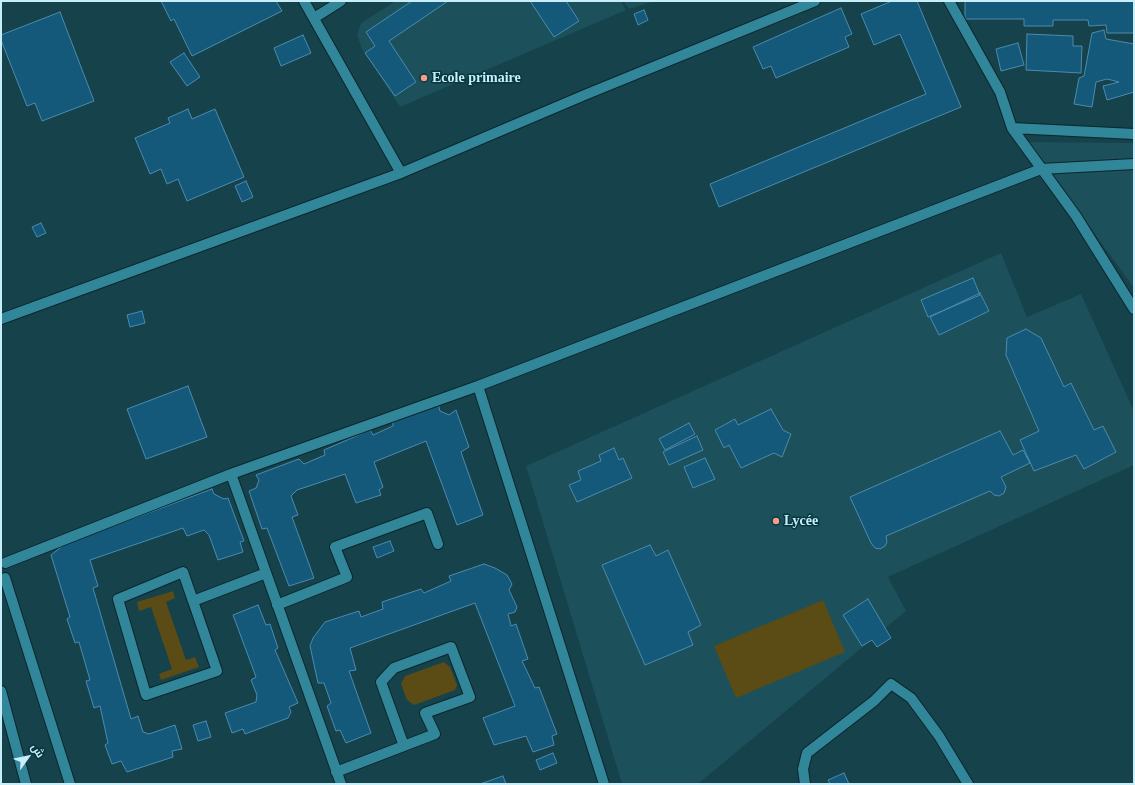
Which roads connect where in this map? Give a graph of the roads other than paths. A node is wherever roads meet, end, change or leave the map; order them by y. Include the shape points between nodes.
1 (304, 1) edge
2 (341, 1) edge
3 (814, 1) edge
4 (949, 1) edge
5 (314, 18) junction
6 (1012, 128) junction
7 (1134, 134) edge
8 (1134, 164) edge
9 (1041, 169) junction
10 (401, 173) junction
11 (1134, 309) edge
12 (1, 318) edge
13 (478, 386) junction
14 (231, 474) junction
15 (438, 544) dead end
16 (3, 560) edge
17 (266, 573) junction
18 (3, 581) edge
19 (193, 601) junction
20 (277, 605) junction
21 (1, 692) edge
22 (404, 746) junction
23 (336, 772) junction
24 (26, 784) edge
25 (70, 784) edge
26 (340, 784) edge
27 (604, 784) edge
28 (805, 784) edge
29 (968, 784) edge

1 - 5 street
2 - 5 street
3 - 10 street
4 - 6 street via 1000,92
5 - 10 street
6 - 7 street
6 - 9 street
8 - 9 street
9 - 11 street via 1076,216
9 - 13 street
10 - 12 street
13 - 14 street
13 - 27 street
14 - 16 street
14 - 17 street
15 - 20 street via 427,513 342,544 335,547 347,577
16 - 18 street via 6,571
17 - 19 street
17 - 20 street
18 - 25 street
19 - 19 street via 216,671 146,695 118,599 183,572
20 - 23 street
21 - 24 street
22 - 22 street via 382,682 394,668 450,647 470,698 425,713 435,734
22 - 23 street
23 - 26 street
28 - 29 street via 803,768 807,752 874,701 891,684 911,698 940,736

